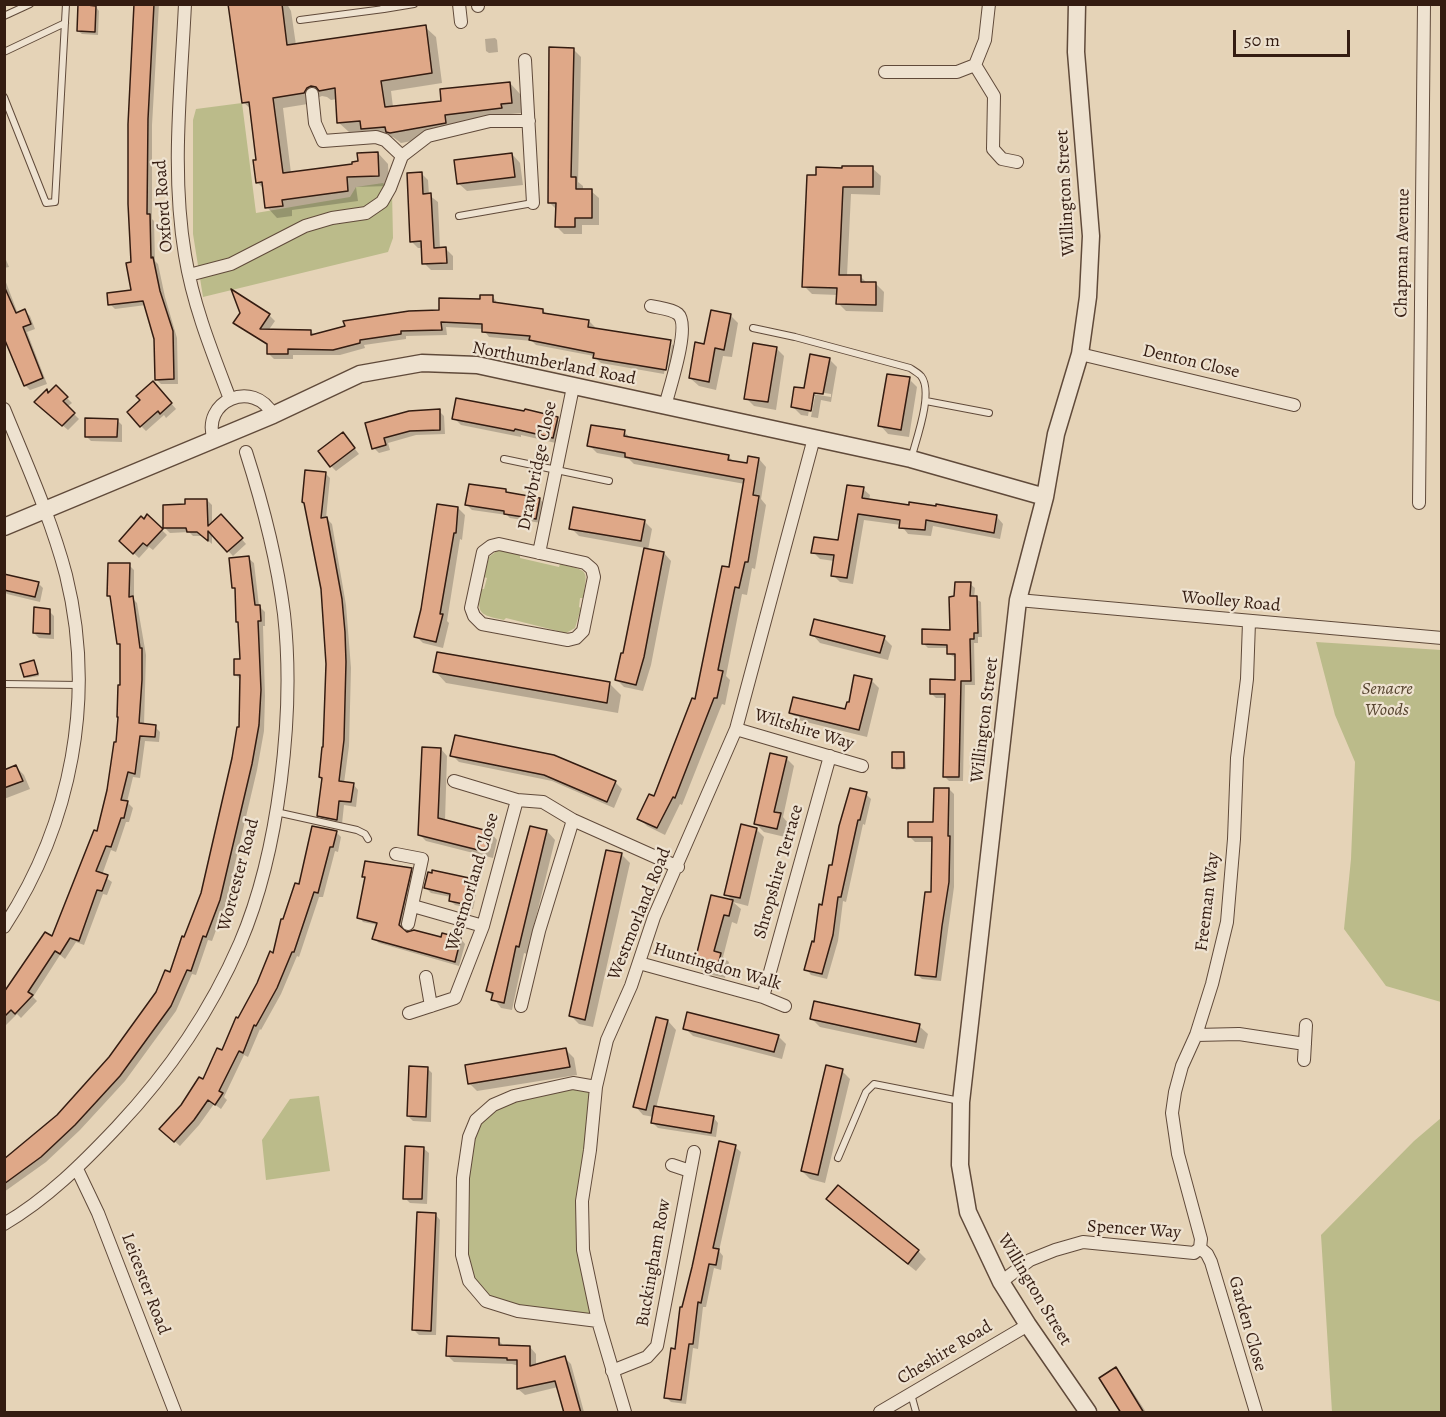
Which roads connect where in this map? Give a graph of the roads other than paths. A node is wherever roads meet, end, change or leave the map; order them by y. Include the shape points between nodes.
1 (30, 4) edge
2 (66, 4) edge
3 (185, 4) edge
4 (414, 4) edge
5 (459, 4) edge
6 (989, 4) edge
7 (1077, 4) edge
8 (1424, 4) edge
9 (383, 7) edge
10 (4, 16) edge
11 (300, 20) dead end
12 (461, 22) dead end
13 (65, 23) junction
14 (4, 52) edge
15 (525, 60) dead end
16 (975, 65) junction
17 (885, 72) dead end
18 (312, 94) dead end
19 (4, 97) edge
20 (529, 121) junction
21 (402, 156) junction
22 (1017, 162) dead end
23 (533, 203) joint
24 (459, 216) dead end
25 (189, 275) junction
26 (651, 306) dead end
27 (753, 328) dead end
28 (1080, 354) junction
29 (573, 387) junction
30 (230, 399) junction
31 (926, 401) junction
32 (1294, 405) dead end
33 (665, 406) junction
34 (4, 409) edge
35 (989, 413) dead end
36 (273, 415) junction
37 (814, 438) junction
38 (214, 440) junction
39 (246, 452) dead end
40 (504, 459) dead end
41 (911, 459) junction
42 (556, 469) junction
43 (609, 481) dead end
44 (1045, 497) junction
45 (1419, 503) dead end
46 (45, 512) junction
47 (4, 527) edge
48 (539, 553) junction
49 (1018, 600) junction
50 (1249, 622) junction
51 (1442, 638) edge
52 (4, 684) edge
53 (80, 685) junction
54 (736, 729) junction
55 (830, 756) junction
56 (862, 766) dead end
57 (454, 782) dead end
58 (517, 800) junction
59 (275, 812) junction
60 (573, 820) junction
61 (368, 839) dead end
62 (396, 854) dead end
63 (678, 867) junction
64 (413, 906) junction
65 (408, 924) dead end
66 (483, 926) junction
67 (4, 927) edge
68 (639, 963) junction
69 (426, 977) dead end
70 (763, 997) junction
71 (430, 1006) junction
72 (521, 1006) dead end
73 (785, 1006) dead end
74 (409, 1013) dead end
75 (1306, 1025) dead end
76 (1196, 1035) junction
77 (1305, 1044) junction
78 (1304, 1060) dead end
79 (596, 1087) junction
80 (961, 1102) junction
81 (694, 1152) dead end
82 (838, 1158) dead end
83 (672, 1165) dead end
84 (77, 1169) junction
85 (690, 1170) junction
86 (4, 1224) edge
87 (1200, 1248) junction
88 (1001, 1281) junction
89 (598, 1321) junction
90 (1028, 1325) junction
91 (612, 1371) junction
92 (911, 1394) junction
93 (175, 1413) edge
94 (625, 1413) edge
95 (880, 1413) edge
96 (916, 1413) edge
97 (1088, 1413) edge
98 (1256, 1413) edge

1 - 10 lane
2 - 13 lane
3 - 25 street, Oxford Road via 178,180
4 - 9 lane
5 - 12 street
6 - 16 street via 985,40
7 - 28 street, Willington Street via 1076,52 1091,236
8 - 45 street, Chapman Avenue
9 - 11 lane
13 - 14 lane
13 - 19 lane via 55,202 46,203
15 - 20 street
16 - 17 street via 957,72
16 - 22 street via 994,96 993,149 1002,159
18 - 21 street via 315,123 323,141 376,137
20 - 21 street via 490,121 428,136
20 - 23 street
21 - 25 street via 382,202 366,213 305,226 231,264
23 - 24 lane
25 - 30 street, Oxford Road
26 - 33 street via 677,313 682,319 682,339
27 - 31 lane via 910,368 921,376
28 - 32 street, Denton Close
28 - 44 street, Willington Street via 1056,434
29 - 33 street, Northumberland Road
29 - 36 street, Northumberland Road via 477,365 422,363 360,374
29 - 42 street, Drawbridge Close
30 - 36 street via 256,398
30 - 38 street via 220,406 213,419
31 - 35 lane
31 - 41 lane
33 - 37 street, Northumberland Road
34 - 46 street
36 - 38 street, Northumberland Road
37 - 41 street, Northumberland Road
37 - 54 street, Westmorland Road
38 - 46 street, Northumberland Road
39 - 59 street, Worcester Road via 270,537 284,614 286,696
40 - 42 lane
41 - 44 street, Northumberland Road
42 - 43 lane
42 - 48 street, Drawbridge Close
44 - 49 street, Willington Street
46 - 47 street, Northumberland Road
46 - 53 street via 73,612
48 - 48 street, Drawbridge Close via 585,563 592,569 594,577 583,631 576,638 568,640 482,624 474,616 471,608 483,552 499,544
49 - 50 street, Woolley Road
49 - 80 street, Willington Street
50 - 51 street, Woolley Road
50 - 76 street, Freeman Way via 1227,921
52 - 53 lane
53 - 67 street via 73,751 61,808 24,897
54 - 55 street, Wiltshire Way
54 - 63 street, Westmorland Road
55 - 56 street, Wiltshire Way
55 - 70 street, Shropshire Terrace
57 - 58 street, Westmorland Close
58 - 60 street, Westmorland Close via 543,802
58 - 66 street, Westmorland Close
59 - 61 lane via 357,830
59 - 84 street, Worcester Road via 262,877 240,942 217,990 140,1103
60 - 63 street, Westmorland Close
60 - 72 street
62 - 64 street via 422,860
63 - 68 street, Westmorland Road via 654,917
64 - 65 street
64 - 66 street
66 - 71 street, Westmorland Close via 454,998
68 - 70 street, Huntingdon Walk
68 - 79 street, Westmorland Road via 607,1040
69 - 71 street
70 - 73 street, Huntingdon Walk
71 - 74 street, Westmorland Close
75 - 77 street
76 - 77 street via 1239,1034
76 - 87 street, Freeman Way via 1182,1066 1172,1113 1178,1154 1202,1239
77 - 78 street
79 - 89 street, Westmorland Road via 582,1201 583,1250
79 - 89 street via 573,1083 514,1096 493,1105 476,1120 468,1137 463,1178 462,1255 469,1281 486,1301 518,1311
80 - 82 lane via 874,1084 866,1092
80 - 88 street, Willington Street via 960,1165 968,1212
81 - 85 street, Buckingham Row
83 - 85 street
84 - 86 street, Worcester Road
84 - 93 street, Leicester Road via 98,1213
85 - 91 street, Buckingham Row via 657,1346 647,1357
87 - 88 street, Spencer Way via 1194,1253 1083,1242 1030,1260
87 - 98 street, Garden Close via 1211,1262
88 - 90 street, Willington Street
89 - 91 street, Westmorland Road
90 - 92 street, Cheshire Road
90 - 97 street, Willington Street
91 - 94 street, Westmorland Road
92 - 95 street, Cheshire Road
92 - 96 lane

